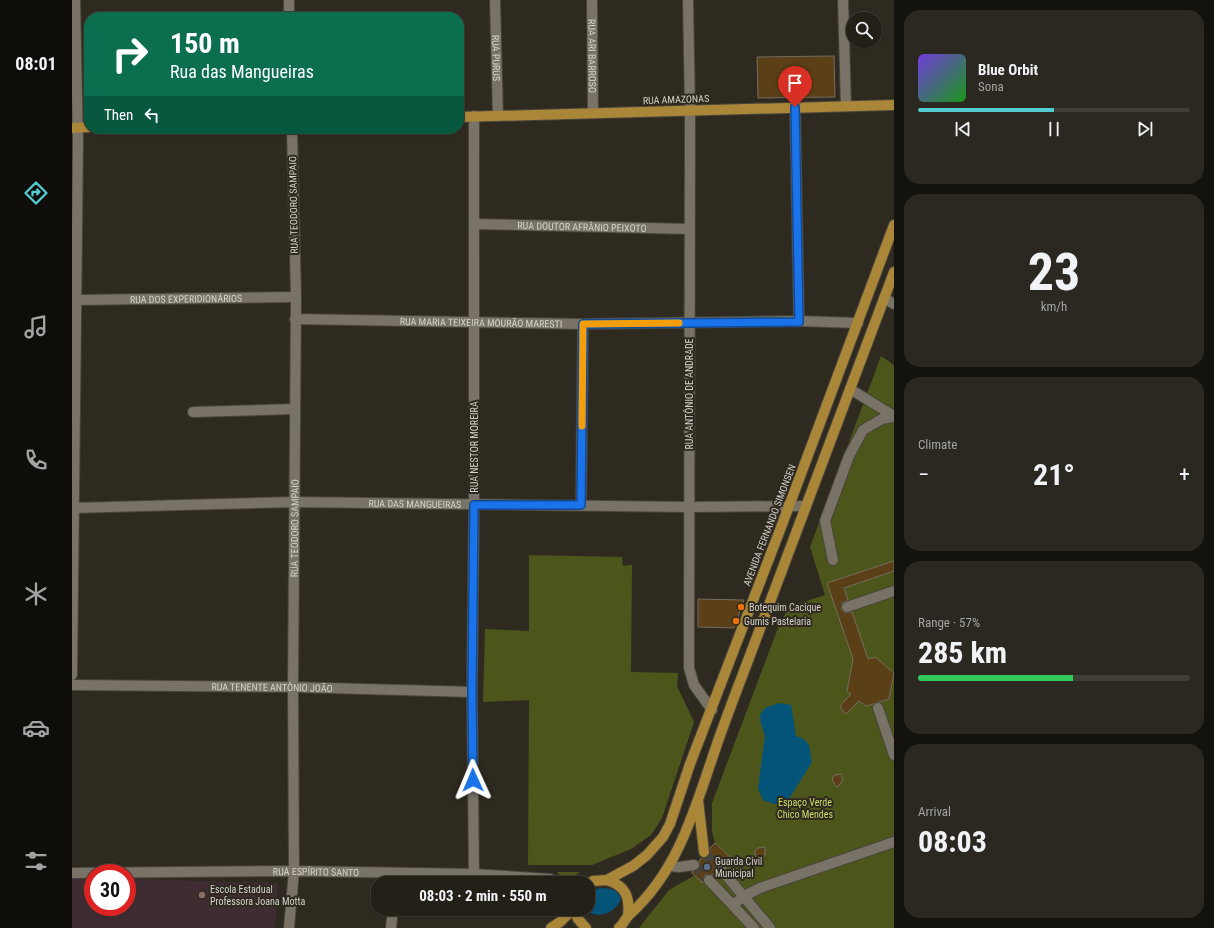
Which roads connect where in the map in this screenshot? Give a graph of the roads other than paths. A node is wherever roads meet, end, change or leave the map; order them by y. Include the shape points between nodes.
1 (75, 0) edge
2 (289, 0) edge
3 (495, 0) edge
4 (592, 0) edge
5 (688, 0) edge
6 (843, 0) edge
7 (289, 12) edge
8 (894, 105) edge
9 (846, 106) junction
10 (795, 107) junction
11 (690, 110) junction
12 (593, 113) junction
13 (474, 116) junction
14 (498, 116) junction
15 (464, 117) edge
16 (75, 128) edge
17 (292, 134) edge
18 (474, 224) junction
19 (894, 226) edge
20 (690, 229) junction
21 (74, 260) edge
22 (894, 272) edge
23 (296, 297) junction
24 (884, 298) junction
25 (76, 300) junction
26 (894, 304) edge
27 (295, 319) junction
28 (474, 322) junction
29 (799, 322) junction
30 (688, 323) junction
31 (858, 323) junction
32 (583, 324) junction
33 (850, 389) junction
34 (295, 409) junction
35 (193, 412) dead end
36 (894, 417) edge
37 (295, 502) junction
38 (474, 505) junction
39 (581, 505) junction
40 (789, 506) junction
41 (806, 506) junction
42 (689, 507) junction
43 (73, 508) edge
44 (833, 560) dead end
45 (894, 591) edge
46 (847, 607) dead end
47 (72, 675) edge
48 (72, 685) edge
49 (293, 687) junction
50 (472, 692) junction
51 (878, 708) dead end
52 (712, 710) junction
53 (894, 755) edge
54 (698, 798) junction
55 (894, 842) edge
56 (704, 853) tunnel mouth
57 (694, 865) dead end
58 (670, 866) junction
59 (720, 868) tunnel mouth
60 (294, 871) junction
61 (72, 873) edge
62 (474, 874) junction
63 (371, 876) edge
64 (435, 876) edge
65 (504, 876) edge
66 (607, 880) junction
67 (709, 880) tunnel mouth
68 (595, 881) edge
69 (735, 885) junction
70 (760, 888) junction
71 (744, 896) junction
72 (733, 905) junction
73 (392, 916) edge
74 (566, 916) edge
75 (577, 916) edge
76 (628, 916) junction
77 (289, 928) edge
78 (391, 928) edge
79 (551, 928) edge
80 (586, 928) edge
81 (619, 928) edge
82 (754, 928) edge
83 (770, 928) edge

1 - 16 street
2 - 7 street
3 - 14 street, RUA PURUS
4 - 12 street, RUA ARI BARROSO
5 - 11 street, RUA ANTÔNIO DE ANDRADE
6 - 9 street
8 - 9 main road, RUA AMAZONAS
9 - 10 main road, RUA AMAZONAS
10 - 11 main road, RUA AMAZONAS
10 - 29 street
11 - 12 main road, RUA AMAZONAS
11 - 20 street, RUA ANTÔNIO DE ANDRADE
12 - 14 main road, RUA AMAZONAS
13 - 14 main road, RUA AMAZONAS
13 - 15 main road, RUA AMAZONAS
13 - 18 street, RUA NESTOR MOREIRA
16 - 21 street
17 - 23 street, RUA TEODORO SAMPAIO
18 - 20 street, RUA DOUTOR AFRÂNIO PEIXOTO
18 - 28 street, RUA NESTOR MOREIRA
19 - 31 main road, AVENIDA FERNANDO SIMONSEN
20 - 30 street, RUA ANTÔNIO DE ANDRADE
21 - 25 street
22 - 24 main road
23 - 25 street, RUA DOS EXPERIDIONÁRIOS
23 - 27 street, RUA TEODORO SAMPAIO
24 - 26 street
24 - 33 main road
25 - 43 street
27 - 28 street, RUA MARIA TEIXEIRA MOURÃO MARESTI
27 - 34 street, RUA TEODORO SAMPAIO
28 - 32 street, RUA MARIA TEIXEIRA MOURÃO MARESTI
28 - 38 street, RUA NESTOR MOREIRA
29 - 30 street, RUA MARIA TEIXEIRA MOURÃO MARESTI
29 - 31 street, RUA MARIA TEIXEIRA MOURÃO MARESTI
30 - 32 street, RUA MARIA TEIXEIRA MOURÃO MARESTI
30 - 42 street, RUA ANTÔNIO DE ANDRADE
31 - 40 main road, AVENIDA FERNANDO SIMONSEN
32 - 39 street
33 - 36 street
33 - 41 main road
34 - 35 street
34 - 37 street, RUA TEODORO SAMPAIO
36 - 44 street via 882,419 863,430 849,456 825,522
37 - 38 street, RUA DAS MANGUEIRAS
37 - 43 street, RUA DAS MANGUEIRAS
37 - 49 street, RUA TEODORO SAMPAIO
38 - 39 street, RUA DAS MANGUEIRAS
38 - 50 street, RUA NESTOR MOREIRA
39 - 42 street, RUA DAS MANGUEIRAS
40 - 41 street, RUA DAS MANGUEIRAS
40 - 42 street, RUA DAS MANGUEIRAS
40 - 52 main road, AVENIDA FERNANDO SIMONSEN
41 - 54 main road
42 - 52 street, RUA ANTÔNIO DE ANDRADE via 689,668 694,685
43 - 47 street
45 - 46 street
48 - 49 street, RUA TENENTE ANTÔNIO JOÃO
49 - 50 street, RUA TENENTE ANTÔNIO JOÃO
49 - 60 street, RUA TEODORO SAMPAIO
50 - 62 street, RUA NESTOR MOREIRA
51 - 53 street
52 - 66 main road, AVENIDA FERNANDO SIMONSEN via 663,838 633,866
54 - 56 main road
54 - 58 main road via 683,840
55 - 70 street
57 - 58 street
58 - 76 main road via 642,903
59 - 69 street
60 - 61 street, RUA ESPÍRITO SANTO
60 - 63 street, RUA ESPÍRITO SANTO
60 - 77 street, RUA TEODORO SAMPAIO
62 - 64 street, RUA ESPÍRITO SANTO
62 - 65 street, RUA ESPÍRITO SANTO
66 - 68 main road, AVENIDA FERNANDO SIMONSEN
66 - 76 main road via 616,883 625,892 629,904
67 - 72 street
69 - 70 street
69 - 71 street
70 - 71 street
71 - 72 street
71 - 83 street
72 - 82 street
73 - 78 street
74 - 79 main road
75 - 80 main road
76 - 81 main road

